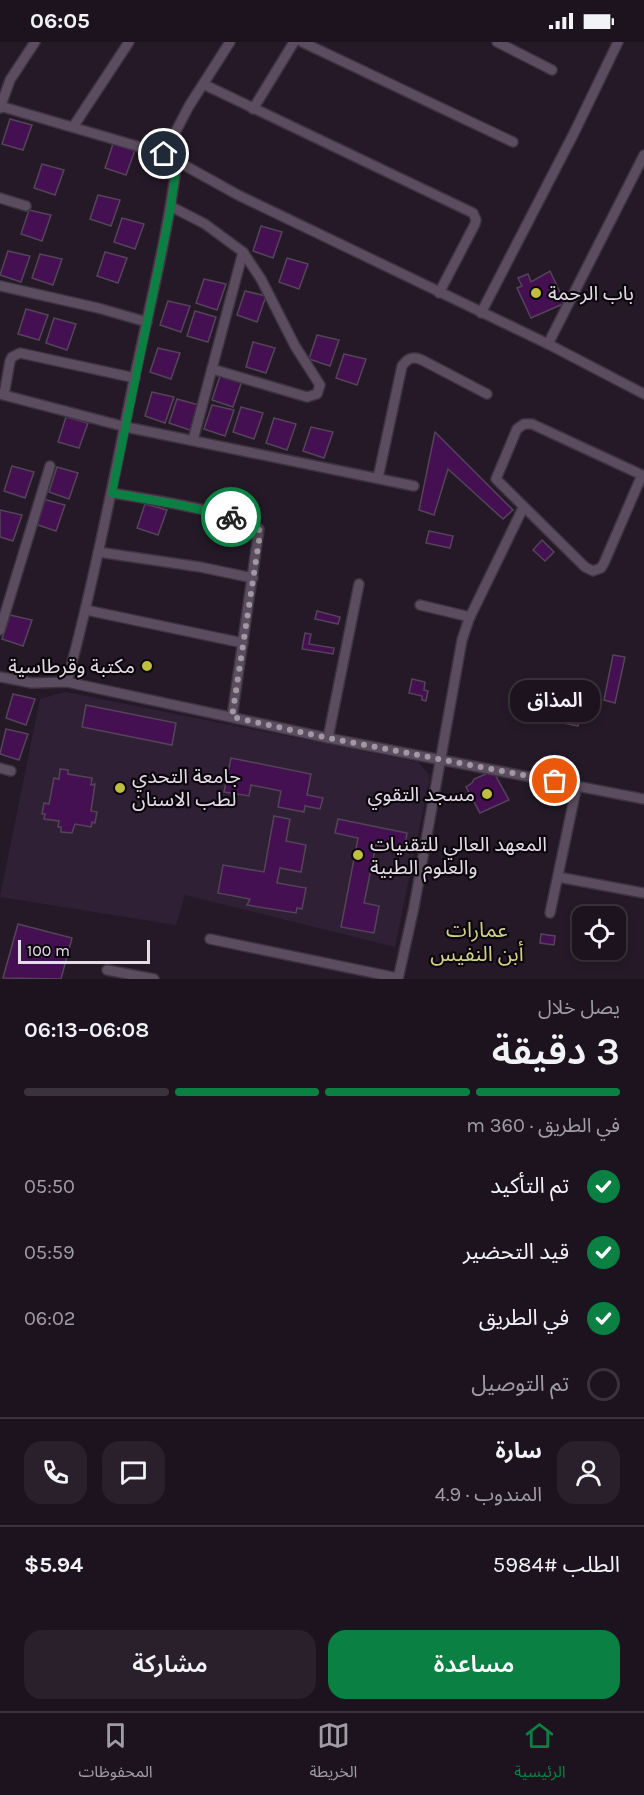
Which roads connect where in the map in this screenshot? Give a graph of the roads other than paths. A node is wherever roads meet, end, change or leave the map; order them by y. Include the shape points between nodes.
1 (35, 42) edge
2 (129, 42) edge
3 (230, 42) edge
4 (294, 42) edge
5 (302, 42) edge
6 (497, 42) edge
7 (618, 42) edge
8 (552, 70) dead end
9 (203, 84) junction
10 (0, 107) edge
11 (253, 109) junction
12 (73, 128) junction
13 (513, 142) dead end
14 (164, 154) junction
15 (644, 155) edge
16 (177, 160) junction
17 (0, 198) edge
18 (26, 206) dead end
19 (171, 207) junction
20 (243, 252) junction
21 (1, 286) edge
22 (439, 293) junction
23 (480, 313) junction
24 (147, 322) junction
25 (548, 344) junction
26 (212, 369) junction
27 (135, 378) junction
28 (2, 394) edge
29 (486, 394) dead end
30 (644, 394) edge
31 (126, 427) junction
32 (193, 440) junction
33 (50, 466) dead end
34 (643, 476) edge
35 (378, 478) junction
36 (414, 486) dead end
37 (112, 493) junction
38 (523, 508) junction
39 (98, 552) junction
40 (253, 578) junction
41 (359, 584) dead end
42 (420, 605) dead end
43 (86, 610) junction
44 (470, 617) junction
45 (0, 630) edge
46 (243, 643) junction
47 (0, 677) edge
48 (67, 682) junction
49 (232, 717) junction
50 (328, 738) junction
51 (441, 758) junction
52 (0, 768) edge
53 (11, 771) dead end
54 (577, 785) junction
55 (644, 799) edge
56 (558, 877) junction
57 (644, 893) edge
58 (550, 913) dead end
59 (210, 939) dead end
60 (107, 970) dead end
61 (154, 979) edge
62 (398, 979) edge

1 - 10 street via 10,80
2 - 12 street
3 - 9 street
4 - 11 street
5 - 13 street
6 - 8 street
7 - 23 street
9 - 11 street
9 - 14 street
10 - 12 street
11 - 22 street via 473,213 476,220
12 - 14 street
14 - 16 street
15 - 25 street
16 - 19 street
16 - 22 street via 238,195
17 - 18 street
19 - 20 street via 205,224
19 - 24 street
20 - 26 street
20 - 26 street via 320,385 319,390 307,397
21 - 24 street
22 - 23 street
23 - 25 street
24 - 27 street
25 - 30 street
26 - 32 street
27 - 28 street via 20,353 12,357
27 - 31 street
28 - 31 street
29 - 35 street via 418,358 408,359 402,366
31 - 32 street
31 - 37 street
32 - 35 street
33 - 45 street
34 - 38 street via 597,571 585,567
34 - 38 street via 532,424 524,424 517,429 496,479
35 - 36 street
37 - 39 street
37 - 40 street via 255,524 260,534
38 - 44 street
39 - 40 street
39 - 43 street
40 - 46 street
41 - 50 street
42 - 44 street
43 - 46 street
43 - 48 street
44 - 51 street via 462,640
46 - 49 street
47 - 48 street via 32,683
48 - 49 street
49 - 50 street
50 - 51 street
51 - 54 street
51 - 62 street
52 - 53 street
54 - 55 street
54 - 56 street
56 - 57 street
56 - 58 street
59 - 62 street
60 - 61 street

